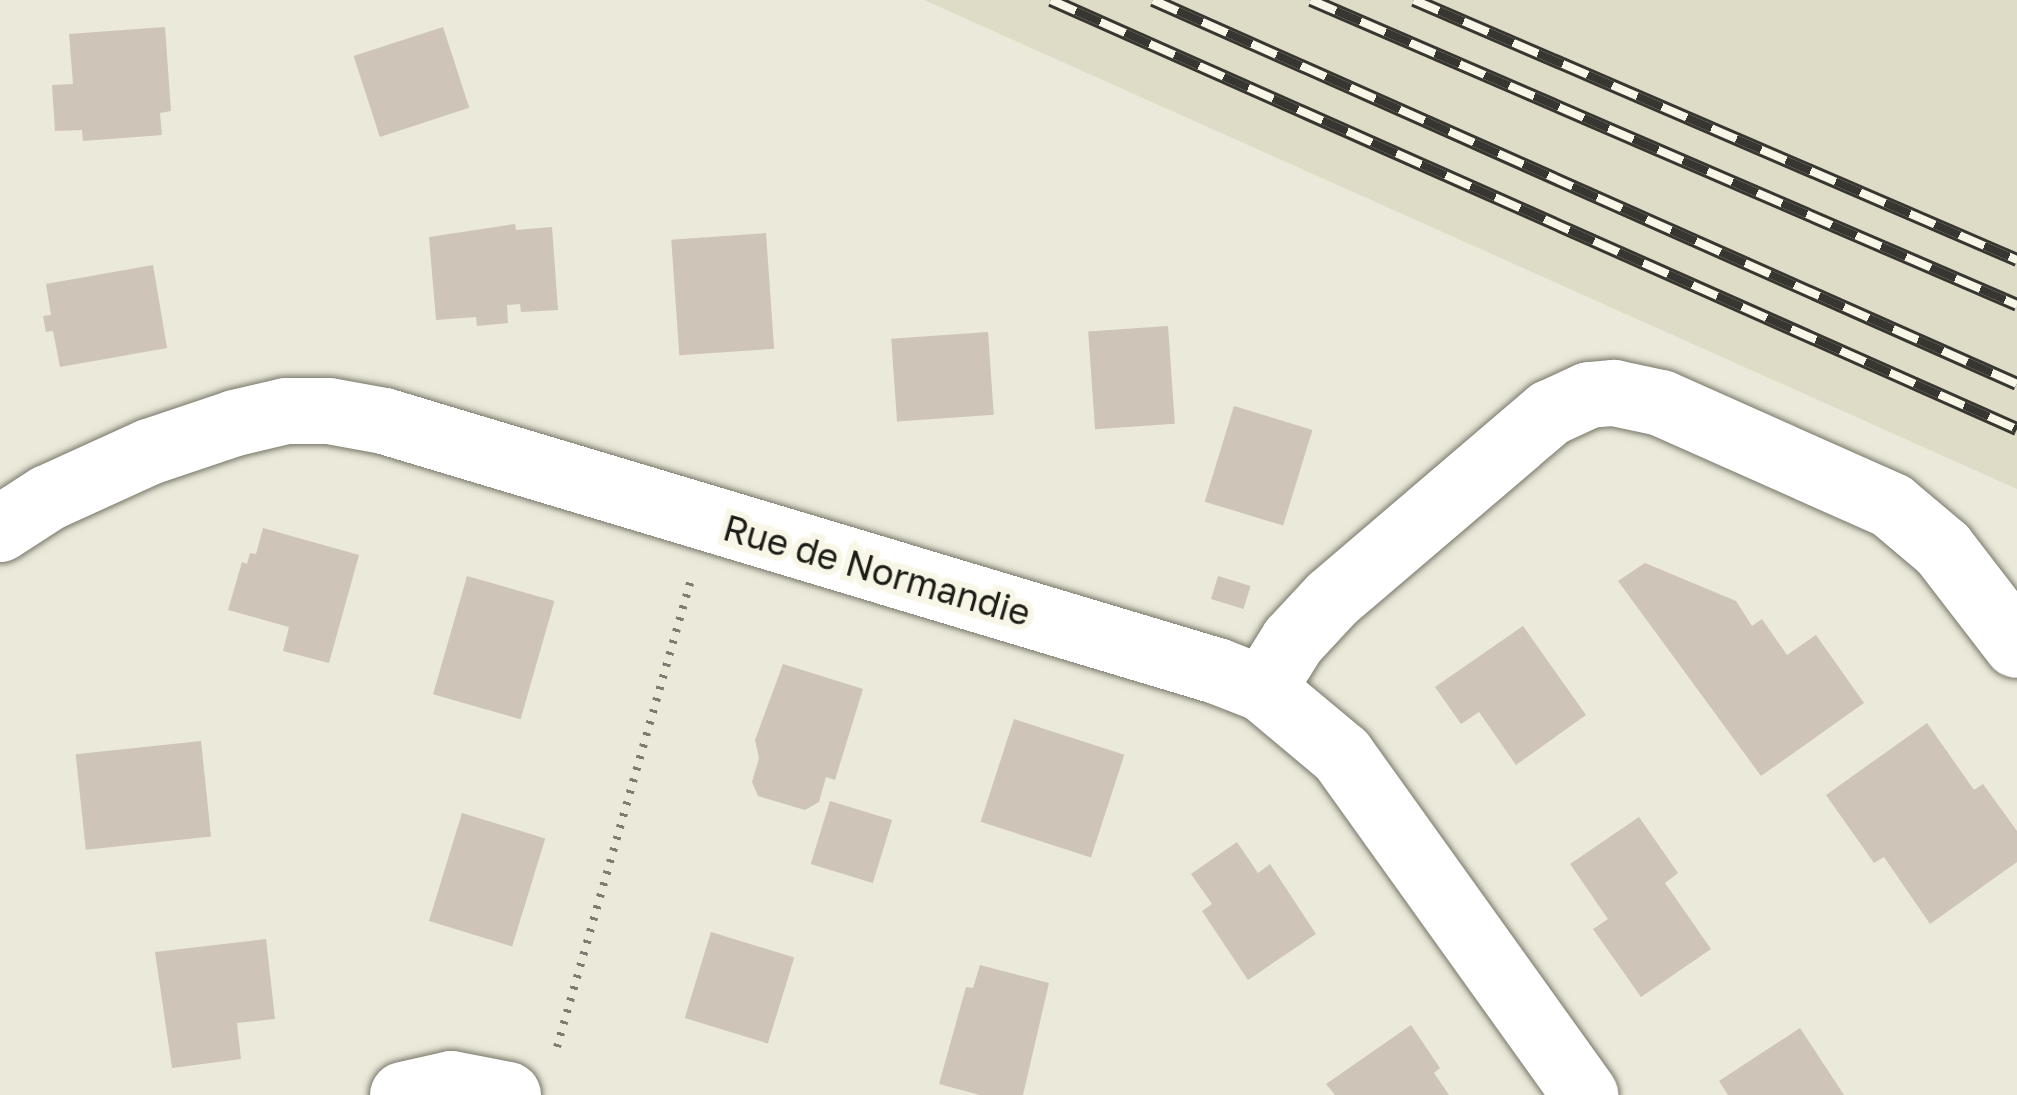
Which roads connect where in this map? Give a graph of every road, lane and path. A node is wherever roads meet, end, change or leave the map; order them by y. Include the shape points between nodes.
1 (707, 520) junction
2 (0, 529) edge
3 (2017, 645) edge
4 (1263, 689) junction
5 (556, 1049) dead end
6 (403, 1095) edge
7 (508, 1095) edge
8 (1585, 1095) edge

1 - 2 street, Rue de Normandie via 384,422 286,411 149,452
1 - 4 street, Rue de Normandie
1 - 5 path
3 - 4 street via 1943,549 1892,506 1661,403 1614,393 1550,413 1332,599
4 - 8 street, Rue de Normandie via 1342,755
6 - 7 street via 452,1084

